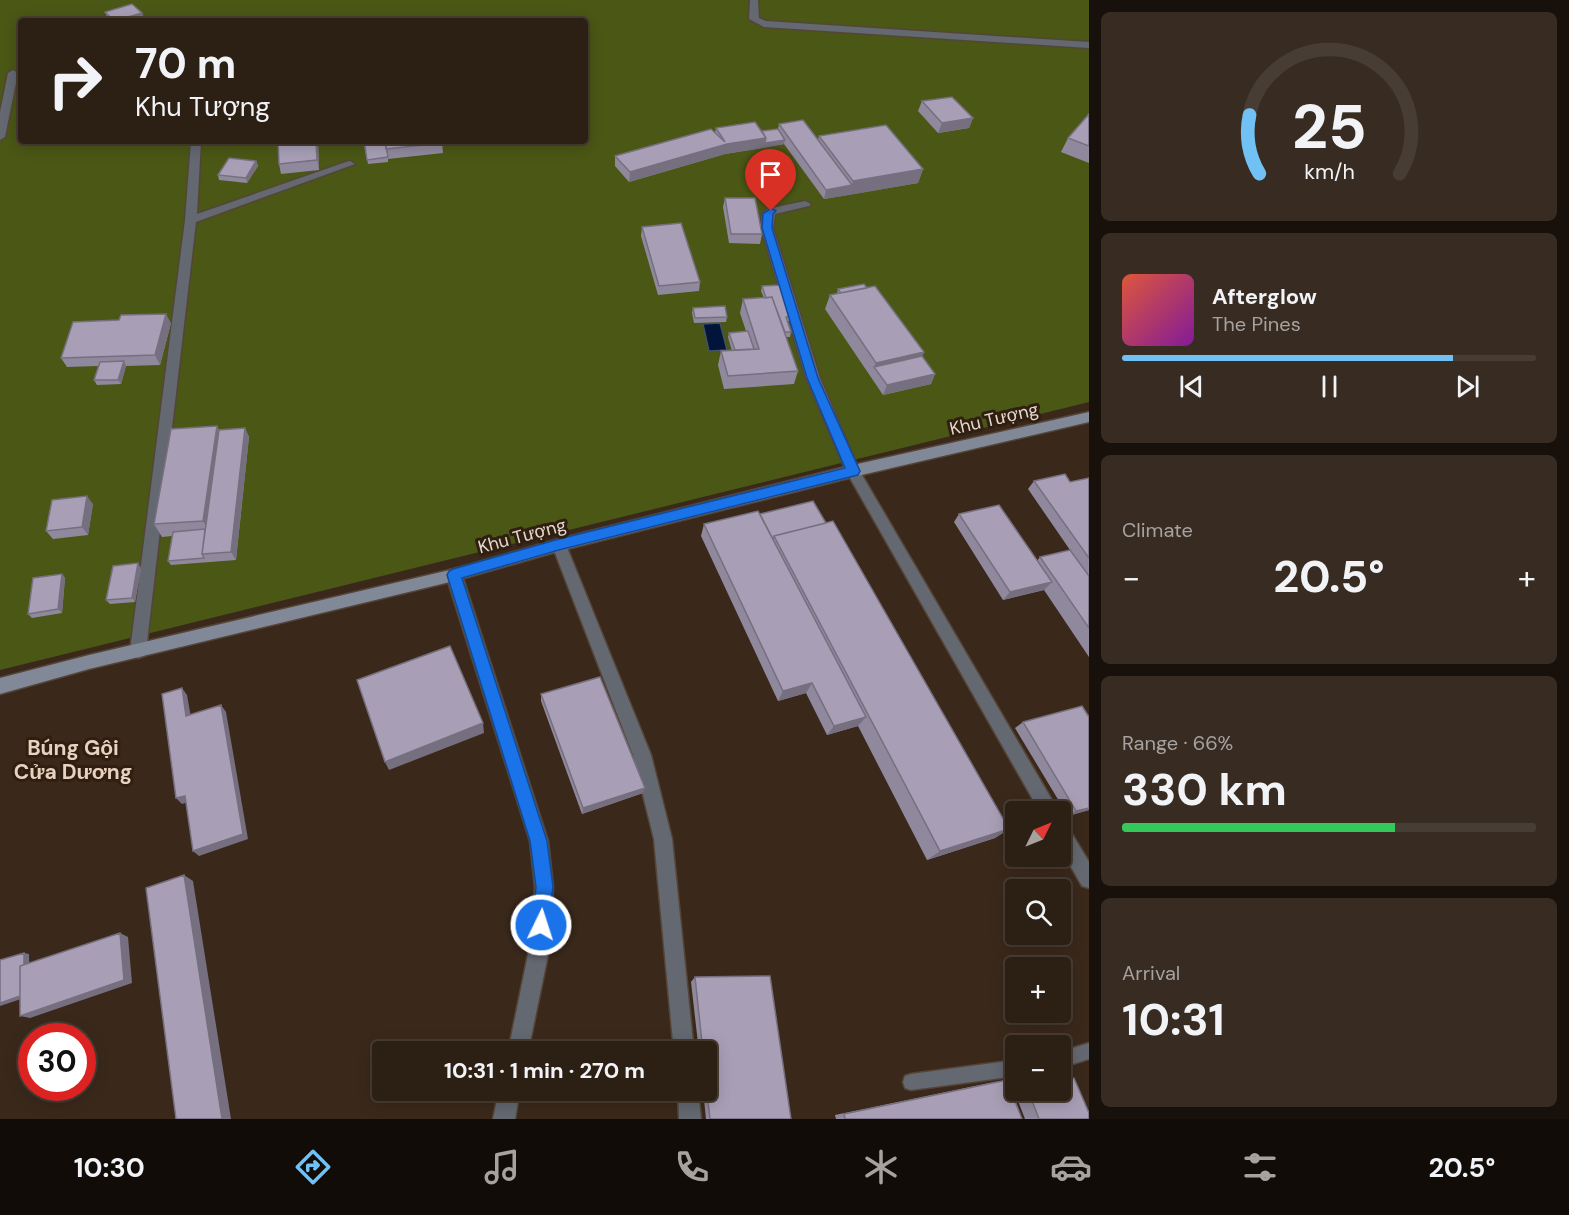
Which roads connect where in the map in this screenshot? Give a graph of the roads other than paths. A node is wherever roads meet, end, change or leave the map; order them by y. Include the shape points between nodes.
1 (754, 0) edge
2 (1089, 45) edge
3 (13, 73) dead end
4 (0, 137) edge
5 (196, 144) edge
6 (350, 164) dead end
7 (805, 204) dead end
8 (191, 220) junction
9 (1089, 417) edge
10 (853, 471) junction
11 (559, 545) junction
12 (453, 575) junction
13 (138, 651) junction
14 (0, 686) edge
15 (1044, 801) edge
16 (1071, 849) edge
17 (1089, 879) edge
18 (520, 1041) edge
19 (683, 1041) edge
20 (1089, 1051) edge
21 (1071, 1057) edge
22 (1005, 1069) edge
23 (911, 1082) dead end
24 (508, 1101) edge
25 (689, 1101) edge
26 (504, 1119) edge
27 (690, 1119) edge

1 - 2 street via 754,19 764,24
3 - 4 street
5 - 8 street
6 - 8 street
7 - 10 street via 771,211 767,228 813,378
8 - 13 street
9 - 10 street, Khu Tượng
10 - 11 street, Khu Tượng
10 - 15 street
11 - 12 street, Khu Tượng
11 - 19 street via 642,755 663,839
12 - 13 street, Khu Tượng
12 - 18 street via 538,841 544,887 540,945
13 - 14 street, Khu Tượng
16 - 17 street
20 - 21 lane
22 - 23 lane
24 - 26 street
25 - 27 street

